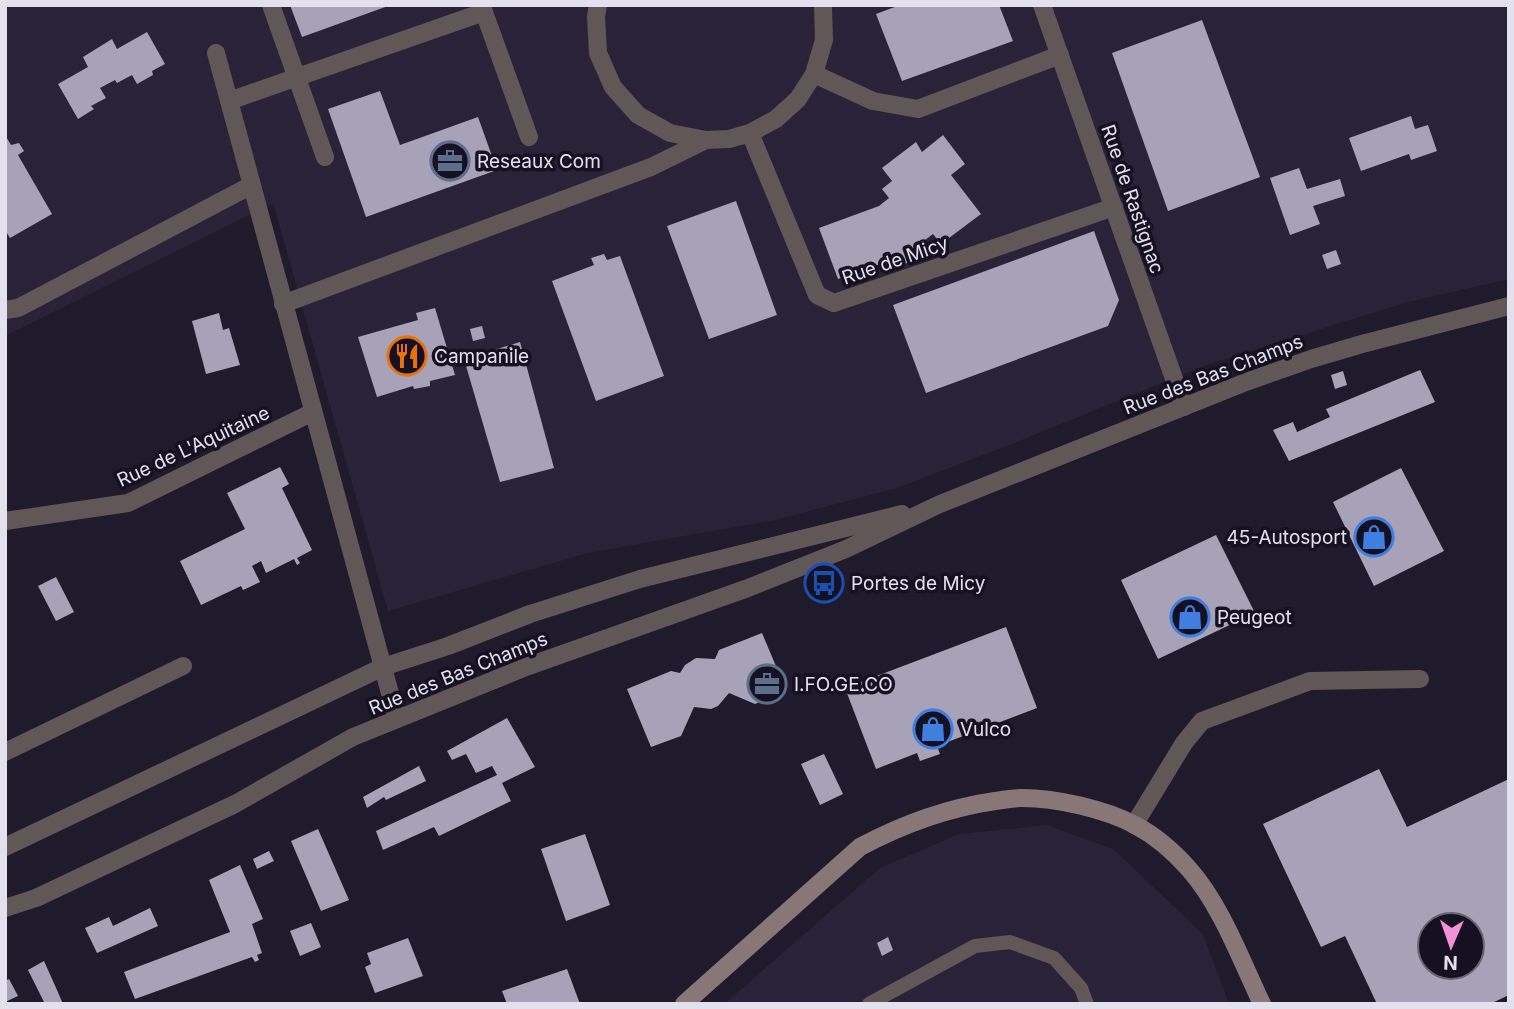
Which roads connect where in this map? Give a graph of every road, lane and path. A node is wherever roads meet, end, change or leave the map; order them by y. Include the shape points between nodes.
1 (271, 5) edge
2 (598, 5) edge
3 (822, 5) edge
4 (1042, 5) edge
5 (483, 9) edge
6 (216, 54) dead end
7 (1060, 55) junction
8 (814, 74) junction
9 (298, 77) junction
10 (229, 101) junction
11 (750, 133) junction
12 (529, 137) dead end
13 (706, 140) junction
14 (326, 157) dead end
15 (252, 185) junction
16 (1114, 206) junction
17 (284, 304) junction
18 (1509, 306) edge
19 (5, 310) edge
20 (1184, 407) junction
21 (313, 412) junction
22 (940, 505) junction
23 (5, 521) edge
24 (183, 666) dead end
25 (383, 667) junction
26 (1420, 679) dead end
27 (397, 719) junction
28 (5, 752) edge
29 (1134, 825) junction
30 (5, 847) edge
31 (6, 906) edge
32 (684, 1004) edge
33 (869, 1004) edge
34 (1087, 1004) edge
35 (1262, 1004) edge

1 - 9 street
2 - 13 street via 598,54 613,87 638,115 670,133
3 - 8 street via 824,40
4 - 7 street, Rue de Rastignac
5 - 9 street
5 - 12 street
6 - 10 street
7 - 8 street via 918,109 873,101
7 - 16 street, Rue de Rastignac
8 - 11 street via 798,99 776,119
9 - 10 street
9 - 14 street
10 - 15 street
11 - 13 street
11 - 16 street, Rue de Micy via 817,295 834,303
13 - 17 street via 651,167
15 - 17 street
15 - 19 street via 18,308
16 - 20 street, Rue de Rastignac
17 - 21 street
18 - 20 street, Rue des Bas Champs via 1311,359
20 - 22 street, Rue des Bas Champs
21 - 23 street, Rue de L'Aquitaine via 128,503
21 - 25 street
22 - 25 street, Rue des Bas Champs via 640,579
22 - 27 street, Rue des Bas Champs via 833,554
24 - 28 street
25 - 27 street
25 - 30 street, Rue des Bas Champs
26 - 29 street via 1310,681 1202,721
27 - 31 street, Rue des Bas Champs via 353,737 235,804 36,898
29 - 32 street via 1090,808 1021,798 971,804 920,819 860,847
29 - 35 street via 1188,868 1213,901
33 - 34 lane via 975,946 1010,942 1054,958 1081,988

